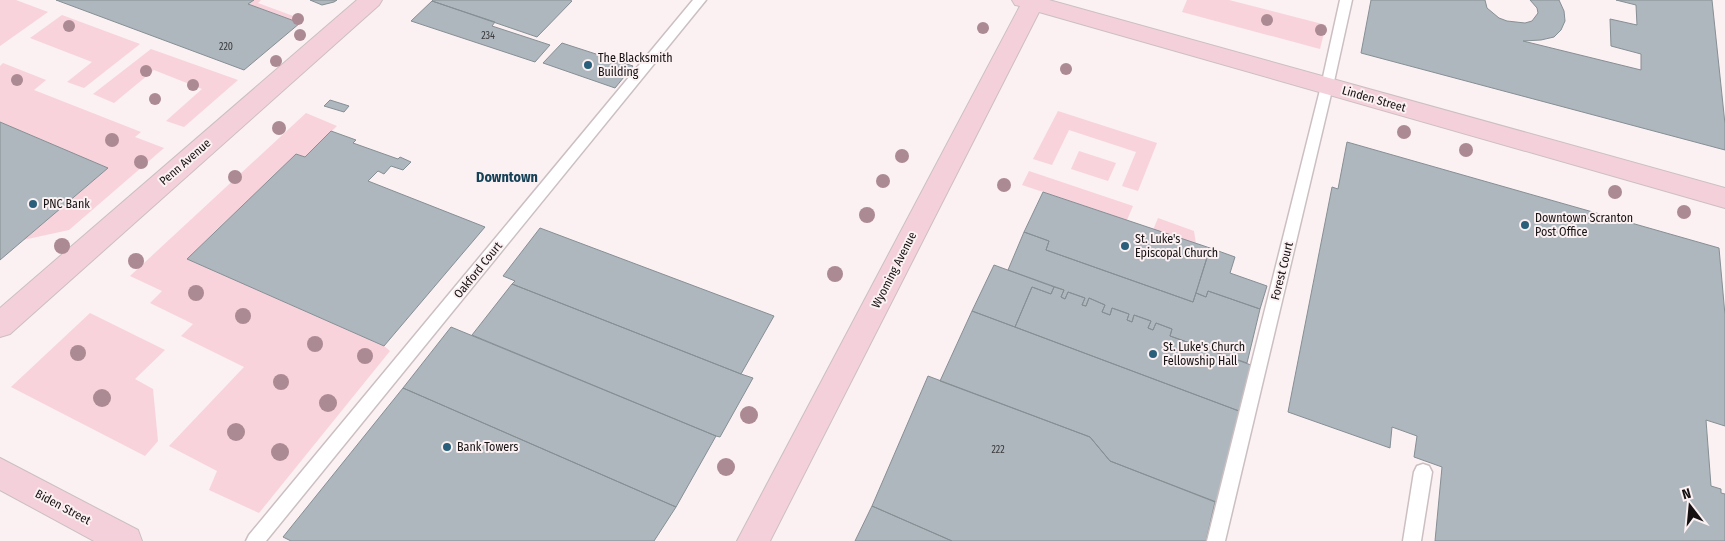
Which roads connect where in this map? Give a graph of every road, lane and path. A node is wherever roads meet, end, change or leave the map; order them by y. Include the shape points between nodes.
1 (371, 0) edge
2 (700, 0) edge
3 (1346, 0) edge
4 (1030, 1) edge
5 (1327, 86) junction
6 (1725, 198) edge
7 (0, 325) edge
8 (1423, 472) dead end
9 (0, 473) edge
10 (126, 541) edge
11 (255, 541) edge
12 (753, 541) edge
13 (1216, 541) edge
14 (1412, 541) edge

1 - 7 main road, Penn Avenue
2 - 11 lane, Oakford Court
3 - 5 lane, Forest Court
4 - 5 main road, Linden Street
4 - 12 main road, Wyoming Avenue
5 - 6 main road, Linden Street
5 - 13 lane, Forest Court
8 - 14 lane
9 - 10 main road, Biden Street

